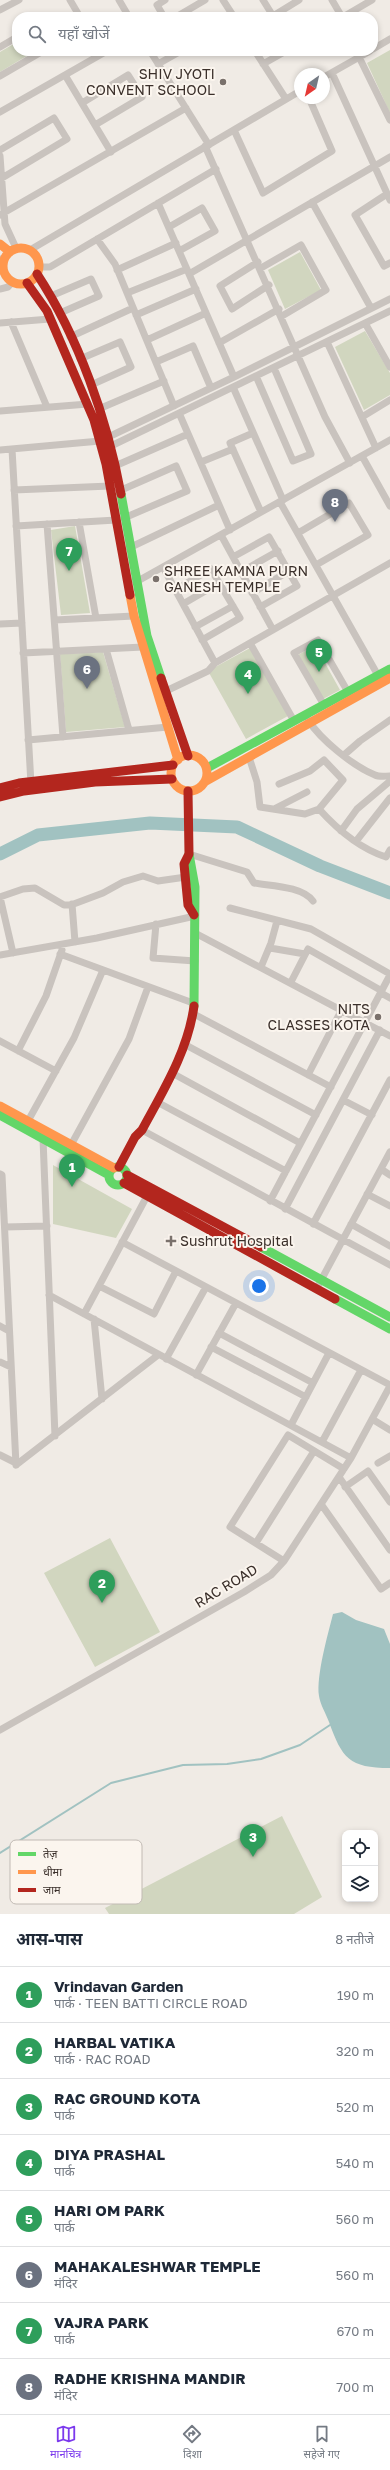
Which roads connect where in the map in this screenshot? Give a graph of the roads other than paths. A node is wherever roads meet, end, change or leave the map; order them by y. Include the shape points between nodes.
1 (19, 0) edge
2 (70, 0) edge
3 (119, 0) edge
4 (165, 0) edge
5 (205, 0) edge
6 (223, 0) edge
7 (263, 0) edge
8 (299, 0) edge
9 (332, 0) edge
10 (372, 0) edge
11 (0, 10) edge
12 (77, 12) edge
13 (126, 12) edge
14 (161, 12) edge
15 (185, 12) edge
16 (231, 12) edge
17 (270, 12) edge
18 (280, 12) edge
19 (340, 12) edge
20 (352, 12) edge
21 (390, 39) edge
22 (12, 40) edge
23 (378, 46) edge
24 (0, 48) edge
25 (34, 56) edge
26 (96, 56) edge
27 (153, 56) edge
28 (172, 56) edge
29 (258, 56) edge
30 (277, 56) edge
31 (359, 57) joint
32 (158, 64) junction
33 (263, 64) junction
34 (332, 73) joint
35 (65, 75) junction
36 (0, 76) edge
37 (294, 94) edge
38 (286, 99) junction
39 (82, 103) junction
40 (312, 104) edge
41 (186, 108) junction
42 (0, 112) edge
43 (390, 120) edge
44 (95, 125) junction
45 (234, 130) junction
46 (207, 145) junction
47 (0, 150) edge
48 (111, 152) junction
49 (0, 156) edge
50 (390, 157) edge
51 (374, 166) junction
52 (216, 169) junction
53 (2, 178) junction
54 (389, 197) edge
55 (312, 202) junction
56 (158, 203) junction
57 (3, 214) edge
58 (169, 227) junction
59 (97, 239) junction
60 (248, 239) junction
61 (176, 243) junction
62 (0, 244) edge
63 (13, 250) junction
64 (30, 250) junction
65 (179, 251) junction
66 (2, 259) edge
67 (390, 263) edge
68 (260, 265) junction
69 (117, 270) junction
70 (38, 271) junction
71 (188, 272) junction
72 (13, 282) junction
73 (27, 283) junction
74 (268, 285) junction
75 (0, 289) edge
76 (196, 289) junction
77 (127, 293) junction
78 (51, 296) junction
79 (390, 299) edge
80 (133, 308) junction
81 (371, 308) junction
82 (390, 311) edge
83 (60, 313) junction
84 (206, 313) junction
85 (280, 313) junction
86 (136, 315) junction
87 (50, 318) junction
88 (11, 322) junction
89 (0, 323) edge
90 (365, 323) junction
91 (70, 337) junction
92 (147, 340) junction
93 (327, 342) junction
94 (219, 343) junction
95 (295, 346) junction
96 (299, 356) junction
97 (80, 359) junction
98 (156, 362) junction
99 (274, 368) junction
100 (390, 368) edge
101 (256, 376) junction
102 (234, 377) junction
103 (164, 381) junction
104 (91, 385) junction
105 (233, 387) junction
106 (212, 388) junction
107 (390, 400) edge
108 (88, 404) junction
109 (174, 406) junction
110 (47, 407) junction
111 (101, 408) junction
112 (0, 411) edge
113 (179, 413) junction
114 (362, 417) junction
115 (253, 433) junction
116 (188, 434) junction
117 (108, 436) junction
118 (390, 440) edge
119 (100, 441) junction
120 (111, 446) junction
121 (376, 448) junction
122 (12, 449) junction
123 (232, 449) junction
124 (0, 450) edge
125 (362, 456) junction
126 (201, 462) junction
127 (350, 463) junction
128 (115, 466) junction
129 (110, 486) junction
130 (14, 490) junction
131 (119, 491) junction
132 (282, 501) junction
133 (219, 505) junction
134 (390, 506) edge
135 (261, 512) junction
136 (120, 519) junction
137 (79, 522) junction
138 (47, 524) junction
139 (16, 526) junction
140 (230, 530) junction
141 (298, 533) junction
142 (221, 535) junction
143 (129, 548) junction
144 (278, 551) junction
145 (233, 557) junction
146 (390, 563) edge
147 (316, 565) junction
148 (163, 567) junction
149 (289, 571) junction
150 (241, 572) junction
151 (136, 582) junction
152 (219, 583) junction
153 (176, 590) junction
154 (252, 593) junction
155 (333, 596) junction
156 (183, 604) junction
157 (233, 606) junction
158 (260, 607) junction
159 (134, 616) junction
160 (96, 618) junction
161 (55, 620) junction
162 (22, 623) junction
163 (0, 624) edge
164 (195, 627) junction
165 (273, 630) junction
166 (202, 640) junction
167 (250, 643) junction
168 (143, 647) junction
169 (106, 649) junction
170 (56, 652) junction
171 (23, 653) junction
172 (215, 663) junction
173 (390, 669) edge
174 (390, 678) edge
175 (379, 679) junction
176 (166, 691) junction
177 (348, 692) junction
178 (324, 705) junction
179 (307, 719) junction
180 (390, 720) edge
181 (294, 721) junction
182 (168, 727) junction
183 (129, 730) junction
184 (63, 737) junction
185 (28, 740) junction
186 (344, 755) junction
187 (188, 756) junction
188 (249, 757) junction
189 (175, 762) junction
190 (206, 768) junction
191 (390, 777) edge
192 (172, 779) junction
193 (206, 781) junction
194 (279, 784) dead end
195 (31, 786) junction
196 (0, 788) edge
197 (390, 788) edge
198 (307, 792) dead end
199 (188, 796) junction
200 (0, 798) edge
201 (390, 798) edge
202 (274, 809) junction
203 (319, 810) junction
204 (341, 831) junction
205 (357, 840) junction
206 (390, 850) edge
207 (188, 854) junction
208 (186, 877) junction
209 (0, 897) edge
210 (313, 901) dead end
211 (72, 904) junction
212 (230, 908) dead end
213 (195, 916) junction
214 (277, 921) junction
215 (156, 924) junction
216 (195, 933) junction
217 (75, 942) junction
218 (64, 944) junction
219 (270, 948) junction
220 (13, 953) junction
221 (60, 954) junction
222 (305, 954) junction
223 (0, 955) edge
224 (195, 961) junction
225 (261, 967) junction
226 (103, 970) junction
227 (390, 975) edge
228 (291, 982) junction
229 (148, 986) junction
230 (381, 992) junction
231 (390, 998) edge
232 (193, 1003) junction
233 (342, 1009) junction
234 (192, 1013) junction
235 (366, 1022) junction
236 (380, 1030) junction
237 (390, 1036) edge
238 (0, 1041) edge
239 (184, 1044) junction
240 (18, 1051) junction
241 (56, 1071) junction
242 (172, 1073) junction
243 (308, 1075) junction
244 (390, 1080) edge
245 (331, 1087) junction
246 (343, 1100) junction
247 (157, 1102) junction
248 (0, 1106) edge
249 (0, 1115) edge
250 (316, 1115) junction
251 (372, 1115) junction
252 (28, 1121) junction
253 (142, 1130) junction
254 (43, 1139) junction
255 (300, 1143) junction
256 (71, 1145) junction
257 (390, 1152) edge
258 (380, 1169) junction
259 (286, 1171) junction
260 (120, 1173) junction
261 (0, 1174) edge
262 (390, 1174) edge
263 (367, 1194) junction
264 (147, 1196) junction
265 (270, 1201) junction
266 (390, 1206) edge
267 (285, 1209) junction
268 (313, 1224) junction
269 (351, 1224) junction
270 (47, 1226) junction
271 (5, 1227) junction
272 (343, 1240) junction
273 (122, 1242) junction
274 (390, 1246) edge
275 (390, 1265) edge
276 (176, 1271) junction
277 (321, 1280) junction
278 (0, 1281) edge
279 (8, 1284) junction
280 (99, 1286) junction
281 (206, 1287) junction
282 (316, 1289) junction
283 (49, 1295) junction
284 (236, 1303) junction
285 (84, 1314) junction
286 (390, 1317) edge
287 (94, 1319) junction
288 (0, 1326) edge
289 (390, 1329) edge
290 (9, 1331) junction
291 (219, 1333) junction
292 (211, 1347) junction
293 (329, 1353) junction
294 (158, 1355) junction
295 (166, 1359) junction
296 (0, 1362) edge
297 (11, 1368) junction
298 (361, 1370) junction
299 (196, 1375) junction
300 (313, 1383) junction
301 (390, 1386) edge
302 (306, 1397) junction
303 (102, 1399) junction
304 (372, 1419) junction
305 (291, 1425) junction
306 (390, 1430) edge
307 (55, 1436) junction
308 (322, 1442) junction
309 (314, 1451) junction
310 (0, 1455) edge
311 (390, 1456) edge
312 (351, 1458) junction
313 (16, 1462) junction
314 (378, 1463) dead end
315 (344, 1470) junction
316 (339, 1477) junction
317 (345, 1487) junction
318 (390, 1502) edge
319 (321, 1504) junction
320 (256, 1543) junction
321 (390, 1550) edge
322 (284, 1561) junction
323 (390, 1583) edge
324 (0, 1730) edge

1 - 11 street
2 - 12 street
3 - 13 street
4 - 14 street via 157,5
5 - 15 street
6 - 16 street
7 - 17 street
8 - 18 street
9 - 19 street
10 - 20 street
21 - 23 street
22 - 24 street
25 - 36 street
26 - 35 street
27 - 32 street
28 - 32 street
29 - 33 street
30 - 33 street
31 - 34 street
31 - 43 street
32 - 41 street
33 - 38 street
34 - 51 street
35 - 39 street
35 - 42 street
37 - 38 street
38 - 45 street
39 - 44 street
39 - 44 street via 128,75 142,97
40 - 45 street via 332,151 263,193
41 - 46 street
41 - 48 street
44 - 48 street
45 - 46 street
46 - 52 street
46 - 64 street
47 - 53 street via 54,118 67,139
48 - 57 street
49 - 53 street
50 - 51 street
51 - 54 street
51 - 55 street
52 - 56 street
52 - 60 street
53 - 57 street
54 - 67 street via 355,215 384,266
55 - 60 street
55 - 81 street
56 - 58 street
56 - 59 street
57 - 63 street
58 - 61 street
58 - 65 street via 202,208 215,231
59 - 69 street
59 - 70 street via 50,267
60 - 68 street
60 - 71 street
61 - 65 street
61 - 69 street
62 - 63 street
63 - 64 street
63 - 66 street
64 - 70 street via 39,260
65 - 71 street
66 - 72 street via 4,271
68 - 74 street
68 - 74 street via 220,286 232,309
68 - 85 street via 301,245 326,290
69 - 77 street
70 - 73 street
70 - 78 street
71 - 76 street
71 - 77 street
72 - 73 street
72 - 75 street via 8,287
73 - 87 street
74 - 85 street
76 - 84 street
76 - 86 street
77 - 80 street
78 - 83 street
78 - 83 street via 91,279 99,296
79 - 81 street
80 - 86 street
80 - 91 street
81 - 95 street
82 - 90 street
83 - 91 street
84 - 92 street
84 - 94 street
85 - 94 street
85 - 95 street
86 - 92 street
87 - 88 street
87 - 108 street
88 - 89 street
88 - 110 street
90 - 93 street
90 - 100 street
91 - 97 street
92 - 98 street
93 - 96 street
93 - 114 street
94 - 102 street
95 - 96 street
95 - 102 street
96 - 99 street
96 - 127 street via 325,417
97 - 104 street
97 - 104 street via 120,342 131,367
98 - 103 street
98 - 106 street via 193,346
99 - 101 street
99 - 101 street via 311,454 293,461
101 - 105 street
102 - 106 street
103 - 109 street
103 - 111 street
104 - 111 street
105 - 113 street
105 - 115 street
106 - 109 street
107 - 114 street
108 - 110 street
108 - 119 street
109 - 117 street
110 - 112 street
111 - 117 street
113 - 116 street
113 - 120 street
114 - 121 street
115 - 123 street via 230,443
115 - 132 street
116 - 126 street
116 - 128 street
117 - 119 street
117 - 120 street
118 - 121 street
119 - 120 street
119 - 122 street
119 - 129 street
120 - 128 street
121 - 125 street
122 - 124 street
122 - 130 street
123 - 126 street
123 - 135 street
125 - 127 street
125 - 134 street
126 - 133 street
127 - 132 street
128 - 131 street
129 - 130 street
129 - 136 street
130 - 139 street
131 - 136 street
131 - 136 street via 176,466 187,491
132 - 135 street
132 - 141 street
133 - 140 street
133 - 143 street
135 - 140 street
136 - 137 street
136 - 143 street
136 - 159 street
137 - 138 street
137 - 160 street
138 - 139 street
138 - 161 street
139 - 162 street
140 - 142 street
141 - 147 street
141 - 147 street via 348,503 368,535
142 - 145 street
142 - 148 street
143 - 151 street
144 - 145 street via 269,537
144 - 149 street
144 - 150 street
145 - 150 street
146 - 155 street
147 - 155 street
148 - 151 street
148 - 153 street
149 - 154 street
149 - 158 street via 298,586
150 - 154 street
151 - 176 street via 147,636
152 - 153 street via 211,569
152 - 156 street
152 - 157 street
153 - 156 street
154 - 158 street
155 - 165 street
155 - 175 street
156 - 164 street
157 - 164 street
157 - 166 street via 240,618
158 - 165 street
159 - 160 street
159 - 168 street
160 - 161 street
161 - 170 street
162 - 163 street
162 - 171 street
164 - 166 street
165 - 167 street
166 - 172 street
167 - 172 street
167 - 181 street
168 - 169 street
168 - 182 street
169 - 170 street
169 - 183 street
170 - 171 street
170 - 184 street
171 - 185 street
172 - 176 street via 208,671
173 - 175 street
174 - 175 street
175 - 177 street
175 - 179 street
176 - 187 street
177 - 178 street
177 - 178 street via 318,640 294,653
178 - 179 street
179 - 181 street
179 - 186 street via 321,737
179 - 188 street
180 - 186 street
181 - 190 street
182 - 183 street
182 - 189 street
183 - 184 street
184 - 185 street
185 - 195 street
186 - 191 street via 376,776
187 - 189 street
187 - 190 street via 198,758
188 - 193 street
188 - 202 street via 257,782 260,807
189 - 192 street
189 - 195 street
190 - 193 street
191 - 197 street
191 - 204 street via 356,809
192 - 195 street via 137,778
192 - 199 street
193 - 199 street via 201,788
194 - 203 street via 310,771 324,760 343,780
195 - 196 street
195 - 200 street
198 - 202 street
199 - 207 street
201 - 205 street
202 - 203 street via 305,814
203 - 204 street
204 - 205 street
205 - 206 street via 386,857
207 - 208 street via 184,864
207 - 210 street via 247,872 254,882 309,895
207 - 213 street via 193,864
208 - 211 street via 158,881 143,876
208 - 213 street via 188,905
209 - 211 street via 23,889 35,888 64,905
209 - 220 street
211 - 217 street
212 - 214 street
213 - 215 street
213 - 216 street
214 - 219 street
214 - 227 street via 311,929
215 - 217 street
215 - 224 street via 153,958
216 - 224 street
216 - 225 street
217 - 218 street
218 - 220 street
218 - 221 street
219 - 222 street
219 - 225 street
220 - 223 street
221 - 226 street
221 - 240 street via 46,996
222 - 228 street
222 - 230 street via 308,949
224 - 232 street
225 - 228 street
226 - 229 street
226 - 241 street via 87,1012
227 - 230 street
228 - 233 street
229 - 232 street
229 - 256 street via 129,1039
230 - 231 street
230 - 235 street
232 - 234 street
233 - 235 street
233 - 243 street
234 - 239 street via 191,1025
234 - 243 street
235 - 236 street
235 - 245 street
236 - 237 street
236 - 246 street
238 - 240 street
239 - 242 street
239 - 250 street
240 - 241 street
241 - 252 street
242 - 247 street
242 - 255 street
243 - 245 street
244 - 251 street
245 - 250 street
246 - 251 street
246 - 267 street
247 - 253 street
247 - 259 street
248 - 252 street
249 - 254 street
250 - 255 street
251 - 268 street
252 - 256 street
253 - 260 street via 135,1137
253 - 265 street
254 - 260 street
254 - 270 street
255 - 259 street
256 - 260 street
257 - 258 street
258 - 262 street
258 - 263 street
259 - 265 street
260 - 264 street
260 - 277 street
261 - 271 street
263 - 266 street
263 - 269 street
264 - 273 street
264 - 282 street
265 - 267 street
267 - 268 street
268 - 272 street
269 - 272 street
269 - 274 street
270 - 271 street
270 - 283 street
271 - 279 street
272 - 275 street
272 - 277 street
273 - 276 street
273 - 280 street
276 - 280 street via 154,1314
276 - 281 street
277 - 282 street
277 - 286 street
278 - 279 street
279 - 290 street
280 - 285 street
281 - 284 street
281 - 295 street
282 - 289 street
283 - 285 street
283 - 307 street
284 - 291 street
284 - 293 street
285 - 287 street
287 - 294 street
287 - 303 street
288 - 290 street
290 - 297 street
291 - 292 street
291 - 300 street
292 - 299 street
292 - 302 street
293 - 298 street
293 - 300 street
294 - 295 street
294 - 303 street
295 - 299 street
296 - 297 street
297 - 313 street
298 - 301 street
298 - 308 street
299 - 305 street
300 - 302 street
301 - 304 street, RAC ROAD
302 - 305 street
303 - 307 street
304 - 306 street
304 - 312 street, RAC ROAD
305 - 308 street
307 - 313 street via 16,1465
308 - 312 street
309 - 315 street
309 - 320 street
309 - 320 street via 288,1434 230,1527
310 - 313 street
311 - 314 street
312 - 315 street, RAC ROAD
315 - 316 street, RAC ROAD
316 - 317 street
316 - 319 street, RAC ROAD
317 - 318 street via 368,1471
317 - 321 street
319 - 322 street, RAC ROAD
319 - 323 street via 381,1589
320 - 322 street
322 - 324 street, RAC ROAD via 271,1575 244,1592

